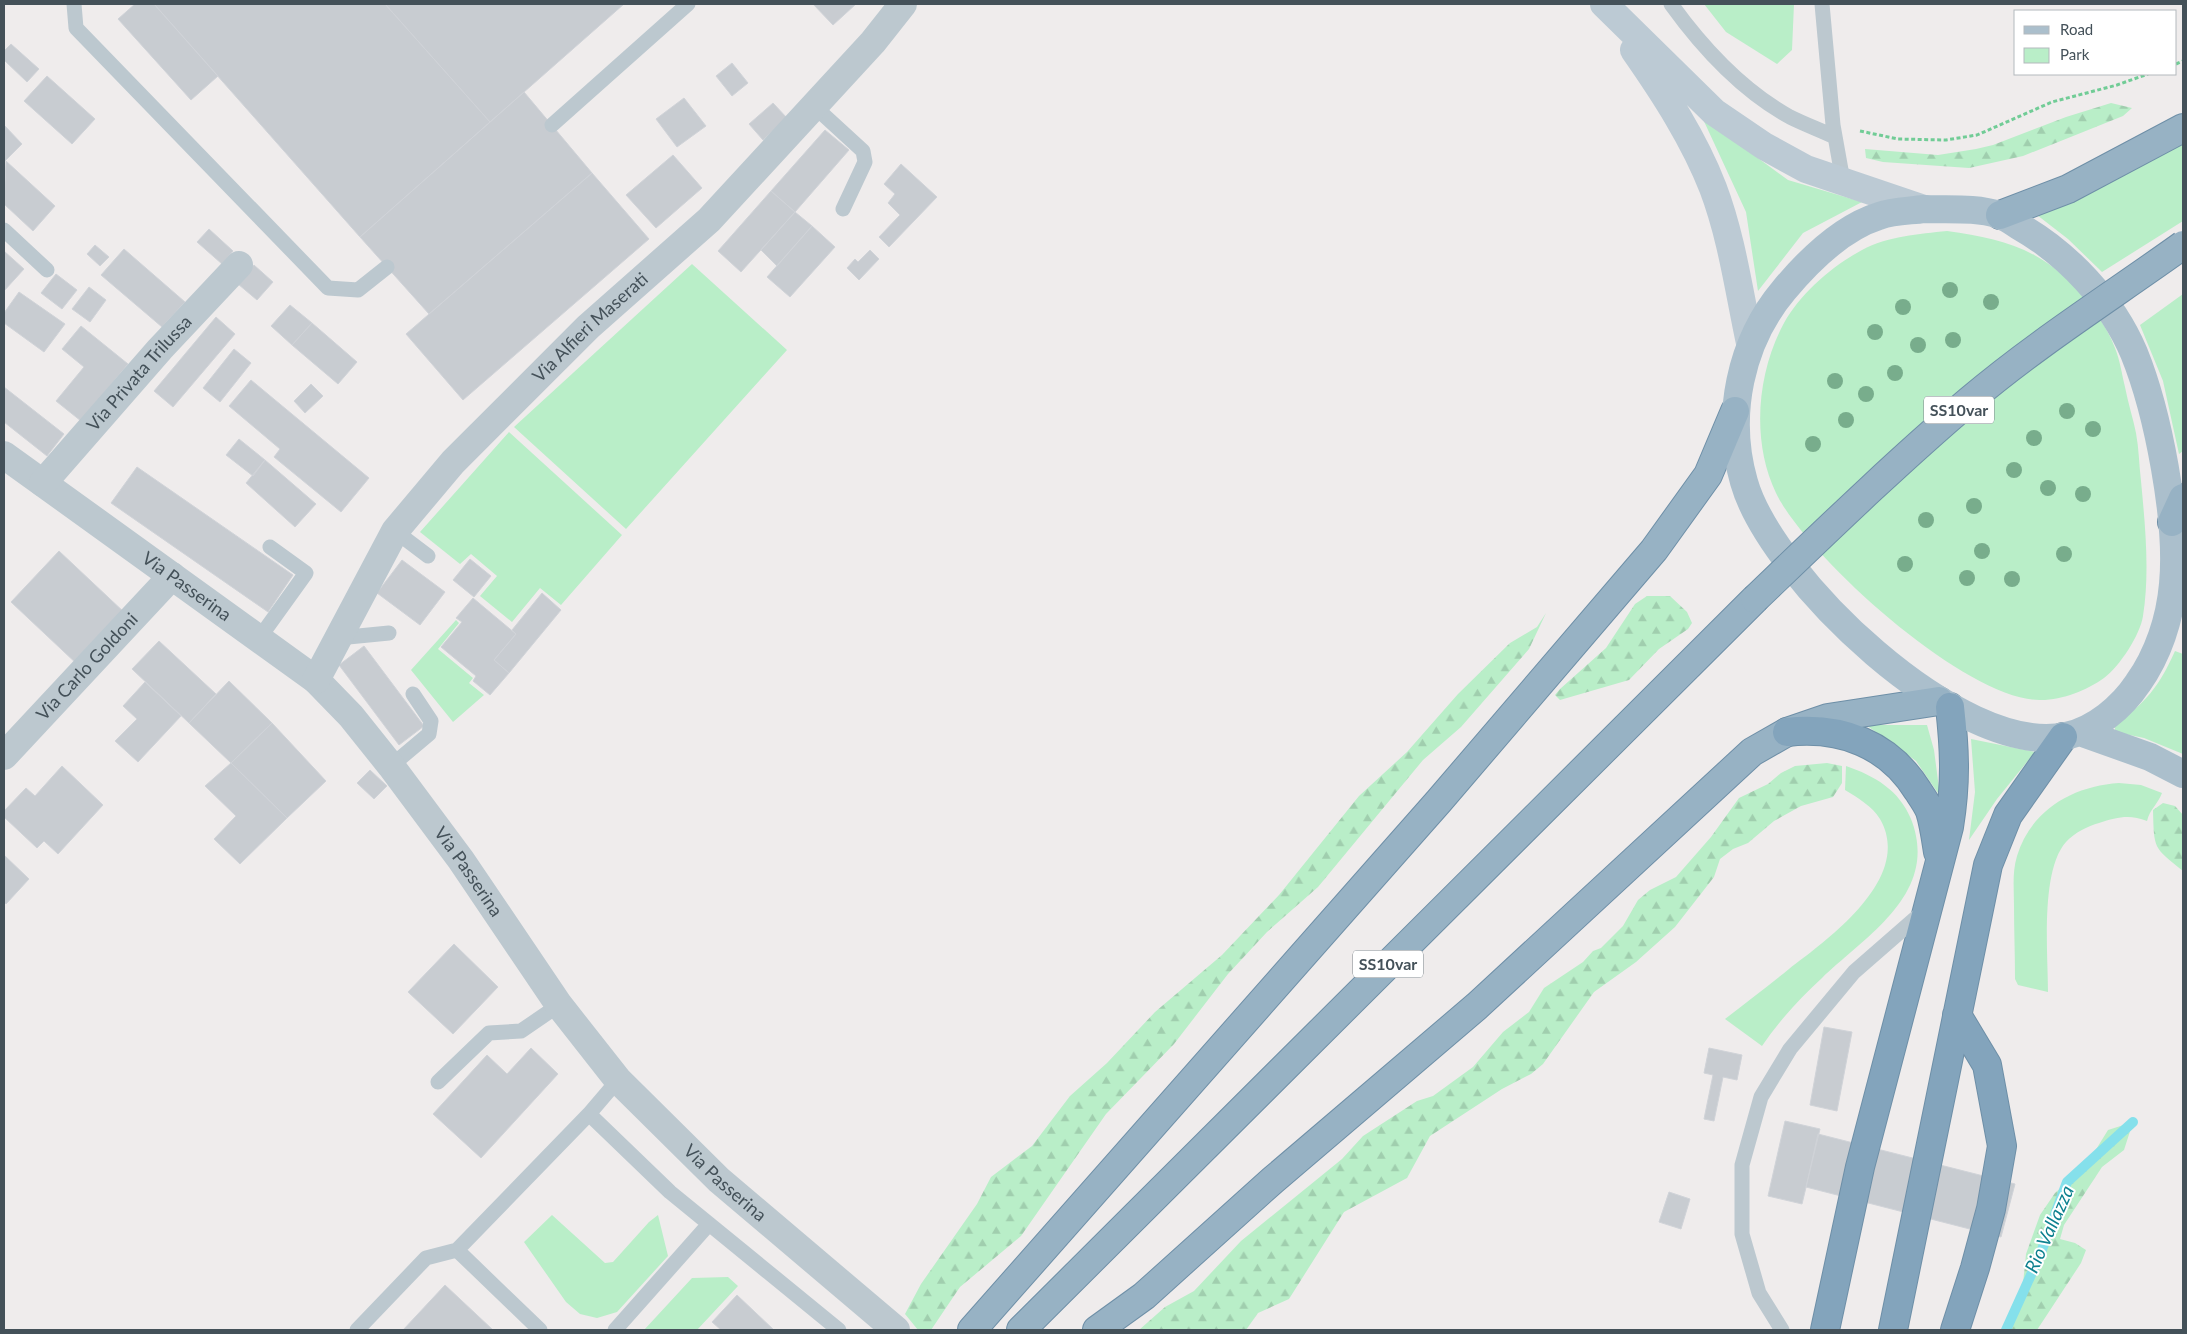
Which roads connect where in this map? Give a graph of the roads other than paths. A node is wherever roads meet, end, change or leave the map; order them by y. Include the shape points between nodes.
1 (74, 4) edge
2 (688, 4) edge
3 (903, 4) edge
4 (1603, 4) edge
5 (1671, 4) edge
6 (1822, 4) edge
7 (815, 107) junction
8 (552, 125) dead end
9 (2183, 128) edge
10 (1834, 131) junction
11 (1843, 181) junction
12 (843, 209) dead end
13 (1924, 209) junction
14 (2000, 215) junction
15 (4, 230) edge
16 (2183, 245) edge
17 (239, 266) dead end
18 (387, 267) dead end
19 (47, 270) dead end
20 (1750, 343) junction
21 (1735, 411) junction
22 (4, 455) edge
23 (43, 484) junction
24 (2178, 526) edge
25 (395, 531) junction
26 (270, 547) dead end
27 (428, 556) dead end
28 (172, 576) junction
29 (2173, 583) junction
30 (2183, 612) edge
31 (389, 633) dead end
32 (260, 638) junction
33 (338, 638) junction
34 (316, 680) junction
35 (413, 694) dead end
36 (1944, 704) junction
37 (1787, 732) junction
38 (2071, 735) junction
39 (4, 756) edge
40 (391, 766) junction
41 (2183, 774) edge
42 (1931, 901) junction
43 (559, 1005) junction
44 (1957, 1014) junction
45 (618, 1080) junction
46 (438, 1082) dead end
47 (589, 1114) junction
48 (709, 1224) junction
49 (457, 1250) junction
50 (357, 1330) edge
51 (540, 1330) edge
52 (615, 1330) edge
53 (839, 1330) edge
54 (896, 1330) edge
55 (972, 1330) edge
56 (1021, 1330) edge
57 (1097, 1330) edge
58 (1782, 1330) edge
59 (1824, 1330) edge
60 (1893, 1330) edge
61 (1955, 1330) edge

1 - 18 lane via 76,28 328,288 358,290
2 - 8 lane
3 - 7 street, Via Alfieri Maserati
4 - 11 main road via 1714,112 1764,146 1806,169
4 - 20 main road via 1661,90 1693,144 1713,188 1728,236
5 - 10 lane via 1693,34 1760,97 1790,116
6 - 10 lane
7 - 12 lane via 863,151 865,162
7 - 25 street, Via Alfieri Maserati via 709,220 588,327 453,462
9 - 14 highway via 2068,189
10 - 11 lane
11 - 13 main road
13 - 14 main road
13 - 20 main road via 1880,215 1848,231 1821,252 1777,298
14 - 24 main road via 2060,253 2110,310 2133,352 2158,437
15 - 19 lane
16 - 56 highway, SS10var, bridge via 1970,400 1850,507
17 - 23 street, Via Privata Trilussa via 160,349
20 - 21 main road
21 - 36 main road via 1737,451 1745,487 1781,551 1844,625 1878,656
21 - 55 highway via 1708,475 1654,550 1445,794
22 - 23 street, Via Passerina
23 - 28 street, Via Passerina
24 - 29 main road
25 - 27 lane
25 - 33 street, Via Alfieri Maserati
26 - 32 lane via 306,573
28 - 32 street, Via Passerina
28 - 39 street, Via Carlo Goldoni
29 - 30 main road
29 - 38 main road via 2166,622 2156,651 2140,680 2125,700 2104,718
31 - 33 lane
32 - 34 street, Via Passerina
33 - 34 street, Via Alfieri Maserati
34 - 40 street, Via Passerina via 351,716
35 - 40 lane via 431,721 429,734
36 - 37 highway via 1828,718
36 - 38 main road via 1995,728 2040,737
36 - 42 highway via 1955,758 1954,792
37 - 42 highway via 1809,729 1850,737 1873,745 1907,773 1930,810 1934,831 1938,853
37 - 57 highway via 1752,752 1477,1006 1273,1180 1144,1296
38 - 41 main road via 2150,757
38 - 44 highway via 2008,815 1988,866
40 - 43 street, Via Passerina via 461,860
42 - 58 lane via 1854,972 1790,1049 1761,1097 1742,1165 1742,1234 1758,1293
42 - 59 highway via 1860,1167
43 - 45 street, Via Passerina
43 - 46 lane via 522,1031 489,1033
44 - 60 highway
44 - 61 highway via 1987,1065 2002,1146 1976,1268
45 - 47 lane
45 - 54 street, Via Passerina via 719,1180
47 - 48 lane via 670,1192
47 - 49 lane
48 - 52 lane
48 - 53 lane
49 - 50 lane via 426,1258
49 - 51 lane

